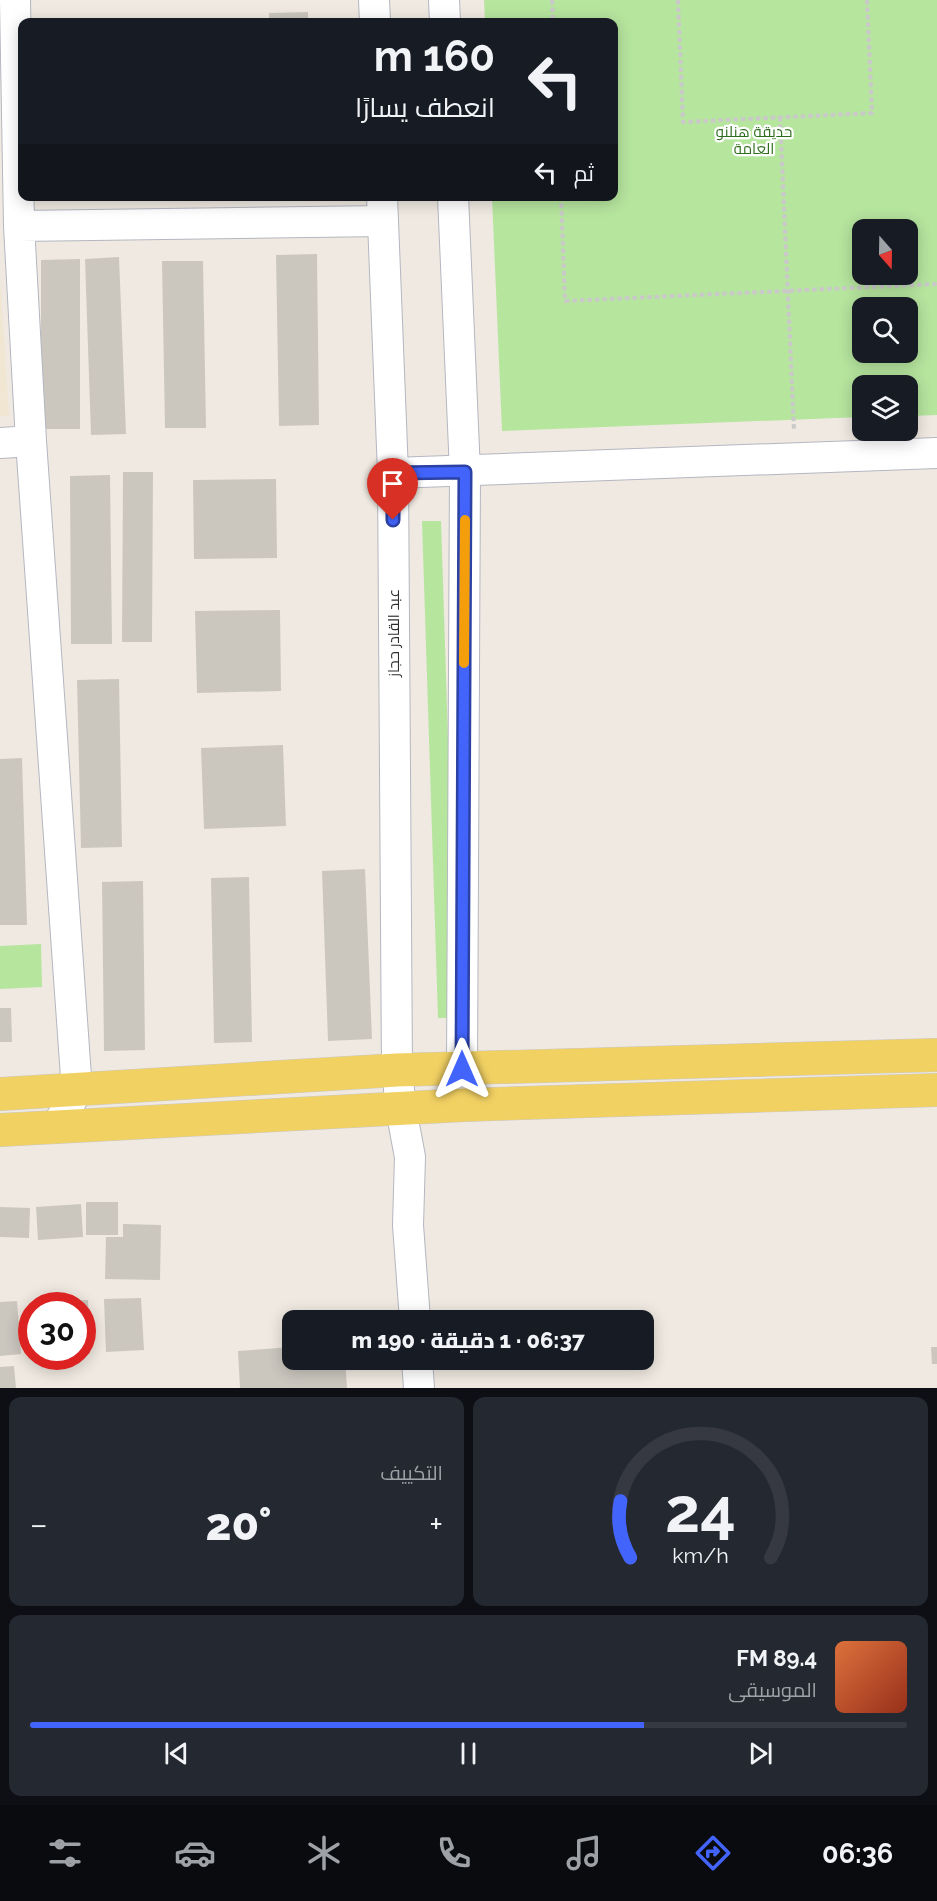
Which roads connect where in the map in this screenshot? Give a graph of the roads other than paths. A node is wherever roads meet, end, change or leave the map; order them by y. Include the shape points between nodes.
1 (0, 0) edge
2 (8, 0) edge
3 (15, 0) edge
4 (374, 0) edge
5 (444, 0) edge
6 (375, 18) edge
7 (445, 18) edge
8 (18, 170) edge
9 (19, 201) edge
10 (453, 201) edge
11 (382, 209) edge
12 (19, 226) junction
13 (31, 441) junction
14 (0, 443) edge
15 (937, 453) edge
16 (465, 472) junction
17 (393, 473) junction
18 (937, 1055) edge
19 (462, 1069) junction
20 (398, 1070) junction
21 (937, 1090) edge
22 (77, 1091) junction
23 (0, 1094) edge
24 (464, 1105) junction
25 (401, 1109) junction
26 (56, 1127) junction
27 (0, 1130) edge
28 (414, 1310) edge
29 (418, 1370) edge
30 (419, 1388) edge

1 - 2 street
3 - 8 street
4 - 6 street
5 - 7 street
9 - 12 street
10 - 16 street
11 - 12 street
11 - 17 street, عبد القادر حجاز
12 - 13 street
13 - 14 street
13 - 22 street
15 - 16 street
16 - 17 street
16 - 19 street
17 - 20 street, عبد القادر حجاز
18 - 19 main road
19 - 20 main road
19 - 24 street
20 - 22 main road
20 - 25 street, عبد القادر حجاز
21 - 24 main road
22 - 23 main road
22 - 26 street
24 - 25 main road
25 - 26 main road
25 - 28 street, عبد القادر حجاز via 410,1157 408,1225
26 - 27 main road
29 - 30 street

